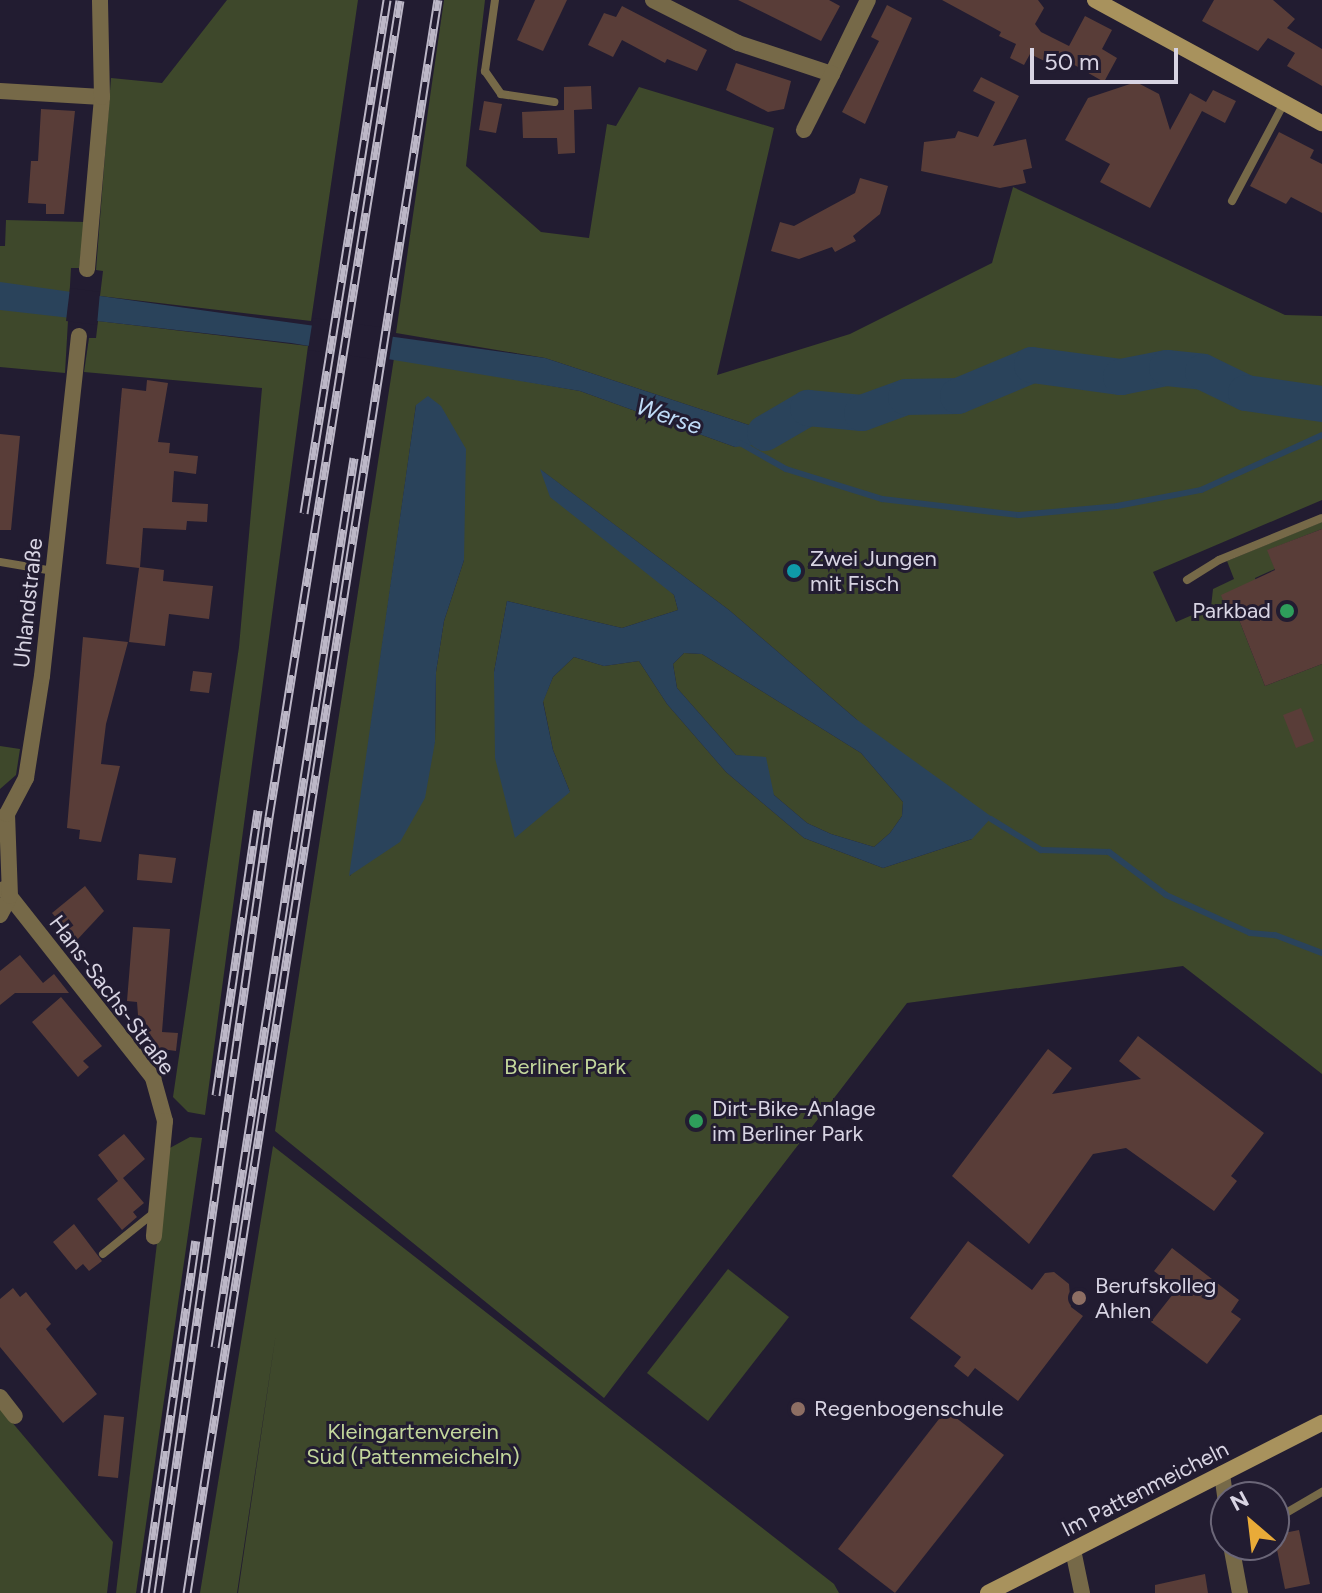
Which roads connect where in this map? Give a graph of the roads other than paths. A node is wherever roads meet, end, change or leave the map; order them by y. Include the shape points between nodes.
1 (100, 0) edge
2 (495, 0) edge
3 (653, 0) edge
4 (868, 0) edge
5 (1095, 0) edge
6 (832, 74) junction
7 (0, 91) edge
8 (102, 97) junction
9 (554, 102) dead end
10 (1285, 103) junction
11 (1322, 123) edge
12 (804, 130) dead end
13 (1232, 201) dead end
14 (87, 269) dead end
15 (79, 336) dead end
16 (1322, 518) edge
17 (0, 562) edge
18 (53, 571) junction
19 (1187, 580) dead end
20 (5, 890) edge
21 (0, 915) edge
22 (157, 1211) junction
23 (154, 1236) dead end
24 (103, 1254) dead end
25 (0, 1397) edge
26 (15, 1416) dead end
27 (1322, 1423) edge
28 (1222, 1474) junction
29 (1223, 1481) edge
30 (1322, 1492) edge
31 (1290, 1511) edge
32 (1073, 1550) junction
33 (1234, 1561) edge
34 (988, 1593) edge
35 (1082, 1593) edge
36 (1240, 1593) edge

1 - 8 street
2 - 9 lane via 485,71 501,94
3 - 6 street via 738,43
4 - 6 street
5 - 10 street
6 - 12 street
7 - 8 street
8 - 14 street
10 - 11 street
10 - 13 lane
15 - 18 street, Uhlandstraße
16 - 19 lane via 1219,560
17 - 18 lane
18 - 20 street, Uhlandstraße via 33,747 26,778 7,814
20 - 21 street, Uhlandstraße
20 - 22 street, Hans-Sachs-Straße via 153,1078 165,1121
22 - 23 street, Hans-Sachs-Straße
22 - 24 lane
25 - 26 street
27 - 28 street, Im Pattenmeicheln
28 - 29 street
28 - 32 street, Im Pattenmeicheln
30 - 31 lane
32 - 34 street, Im Pattenmeicheln
32 - 35 street
33 - 36 street

